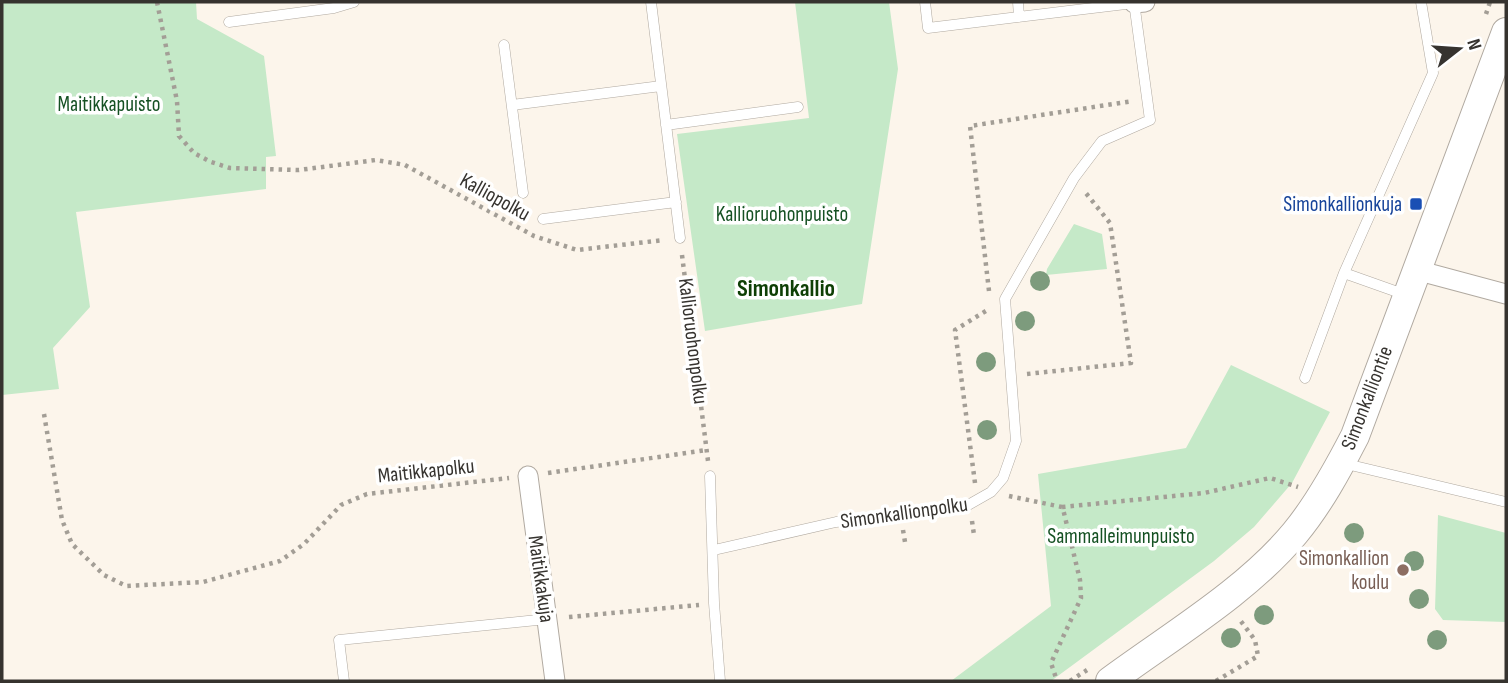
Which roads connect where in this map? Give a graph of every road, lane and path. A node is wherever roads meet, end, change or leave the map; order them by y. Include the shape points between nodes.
1 (157, 2) edge
2 (354, 2) edge
3 (651, 2) edge
4 (925, 2) edge
5 (1018, 2) edge
6 (1138, 2) edge
7 (1421, 2) edge
8 (1019, 17) junction
9 (229, 22) dead end
10 (1506, 32) edge
11 (504, 45) dead end
12 (662, 86) junction
13 (1147, 98) junction
14 (512, 106) junction
15 (798, 107) dead end
16 (666, 125) junction
17 (1074, 178) junction
18 (523, 193) dead end
19 (676, 202) junction
20 (543, 219) dead end
21 (680, 238) junction
22 (1344, 273) junction
23 (1411, 283) junction
24 (989, 294) dead end
25 (1506, 294) edge
26 (991, 307) dead end
27 (1011, 376) junction
28 (1305, 378) dead end
29 (44, 414) dead end
30 (707, 450) junction
31 (1341, 463) junction
32 (528, 476) junction
33 (710, 476) joint
34 (974, 480) dead end
35 (1294, 485) dead end
36 (992, 492) junction
37 (1506, 502) edge
38 (1062, 507) junction
39 (714, 550) junction
40 (714, 603) junction
41 (547, 619) junction
42 (1239, 619) dead end
43 (344, 681) edge
44 (555, 681) edge
45 (720, 681) edge
46 (1056, 681) edge
47 (1110, 681) edge
48 (1216, 681) edge

1 - 21 path, Kalliopolku via 177,101 179,136 194,153 230,168 299,170 376,160 405,165 534,236 577,250
2 - 9 lane
3 - 12 lane
4 - 8 lane via 928,28
5 - 8 lane
6 - 8 lane
6 - 13 lane
7 - 22 lane via 1433,73
10 - 23 main road, Simonkalliontie
11 - 14 lane
12 - 14 lane
12 - 16 lane
13 - 17 lane, Simonkallionpolku via 1150,120 1102,141
13 - 24 path via 970,126
14 - 18 lane
15 - 16 lane
16 - 19 lane
17 - 27 lane, Simonkallionpolku via 1005,299
17 - 27 path via 1110,223 1131,363
19 - 20 lane
19 - 21 lane
21 - 30 path, Kallioruohonpolku
22 - 23 lane
22 - 28 lane
23 - 25 street
23 - 31 main road, Simonkalliontie
26 - 34 path via 954,330
27 - 36 lane, Simonkallionpolku via 1016,441 1003,478
29 - 32 path, Maitikkapolku via 62,520 72,544 104,575 127,586 204,582 280,561 304,544 341,505 367,494
30 - 32 path, Maitikkapolku
30 - 33 path, Kallioruohonpolku
31 - 37 lane
31 - 47 main road, Simonkalliontie via 1296,533 1259,570
32 - 41 street, Maitikkakuja
33 - 39 lane
35 - 38 path via 1270,478 1204,493
36 - 38 path
36 - 39 lane, Simonkallionpolku via 961,509 836,522
38 - 46 path via 1080,598 1051,663
39 - 40 lane
40 - 41 path
40 - 45 lane
41 - 43 lane via 339,640
41 - 44 street, Maitikkakuja
42 - 48 path via 1255,640 1258,656

